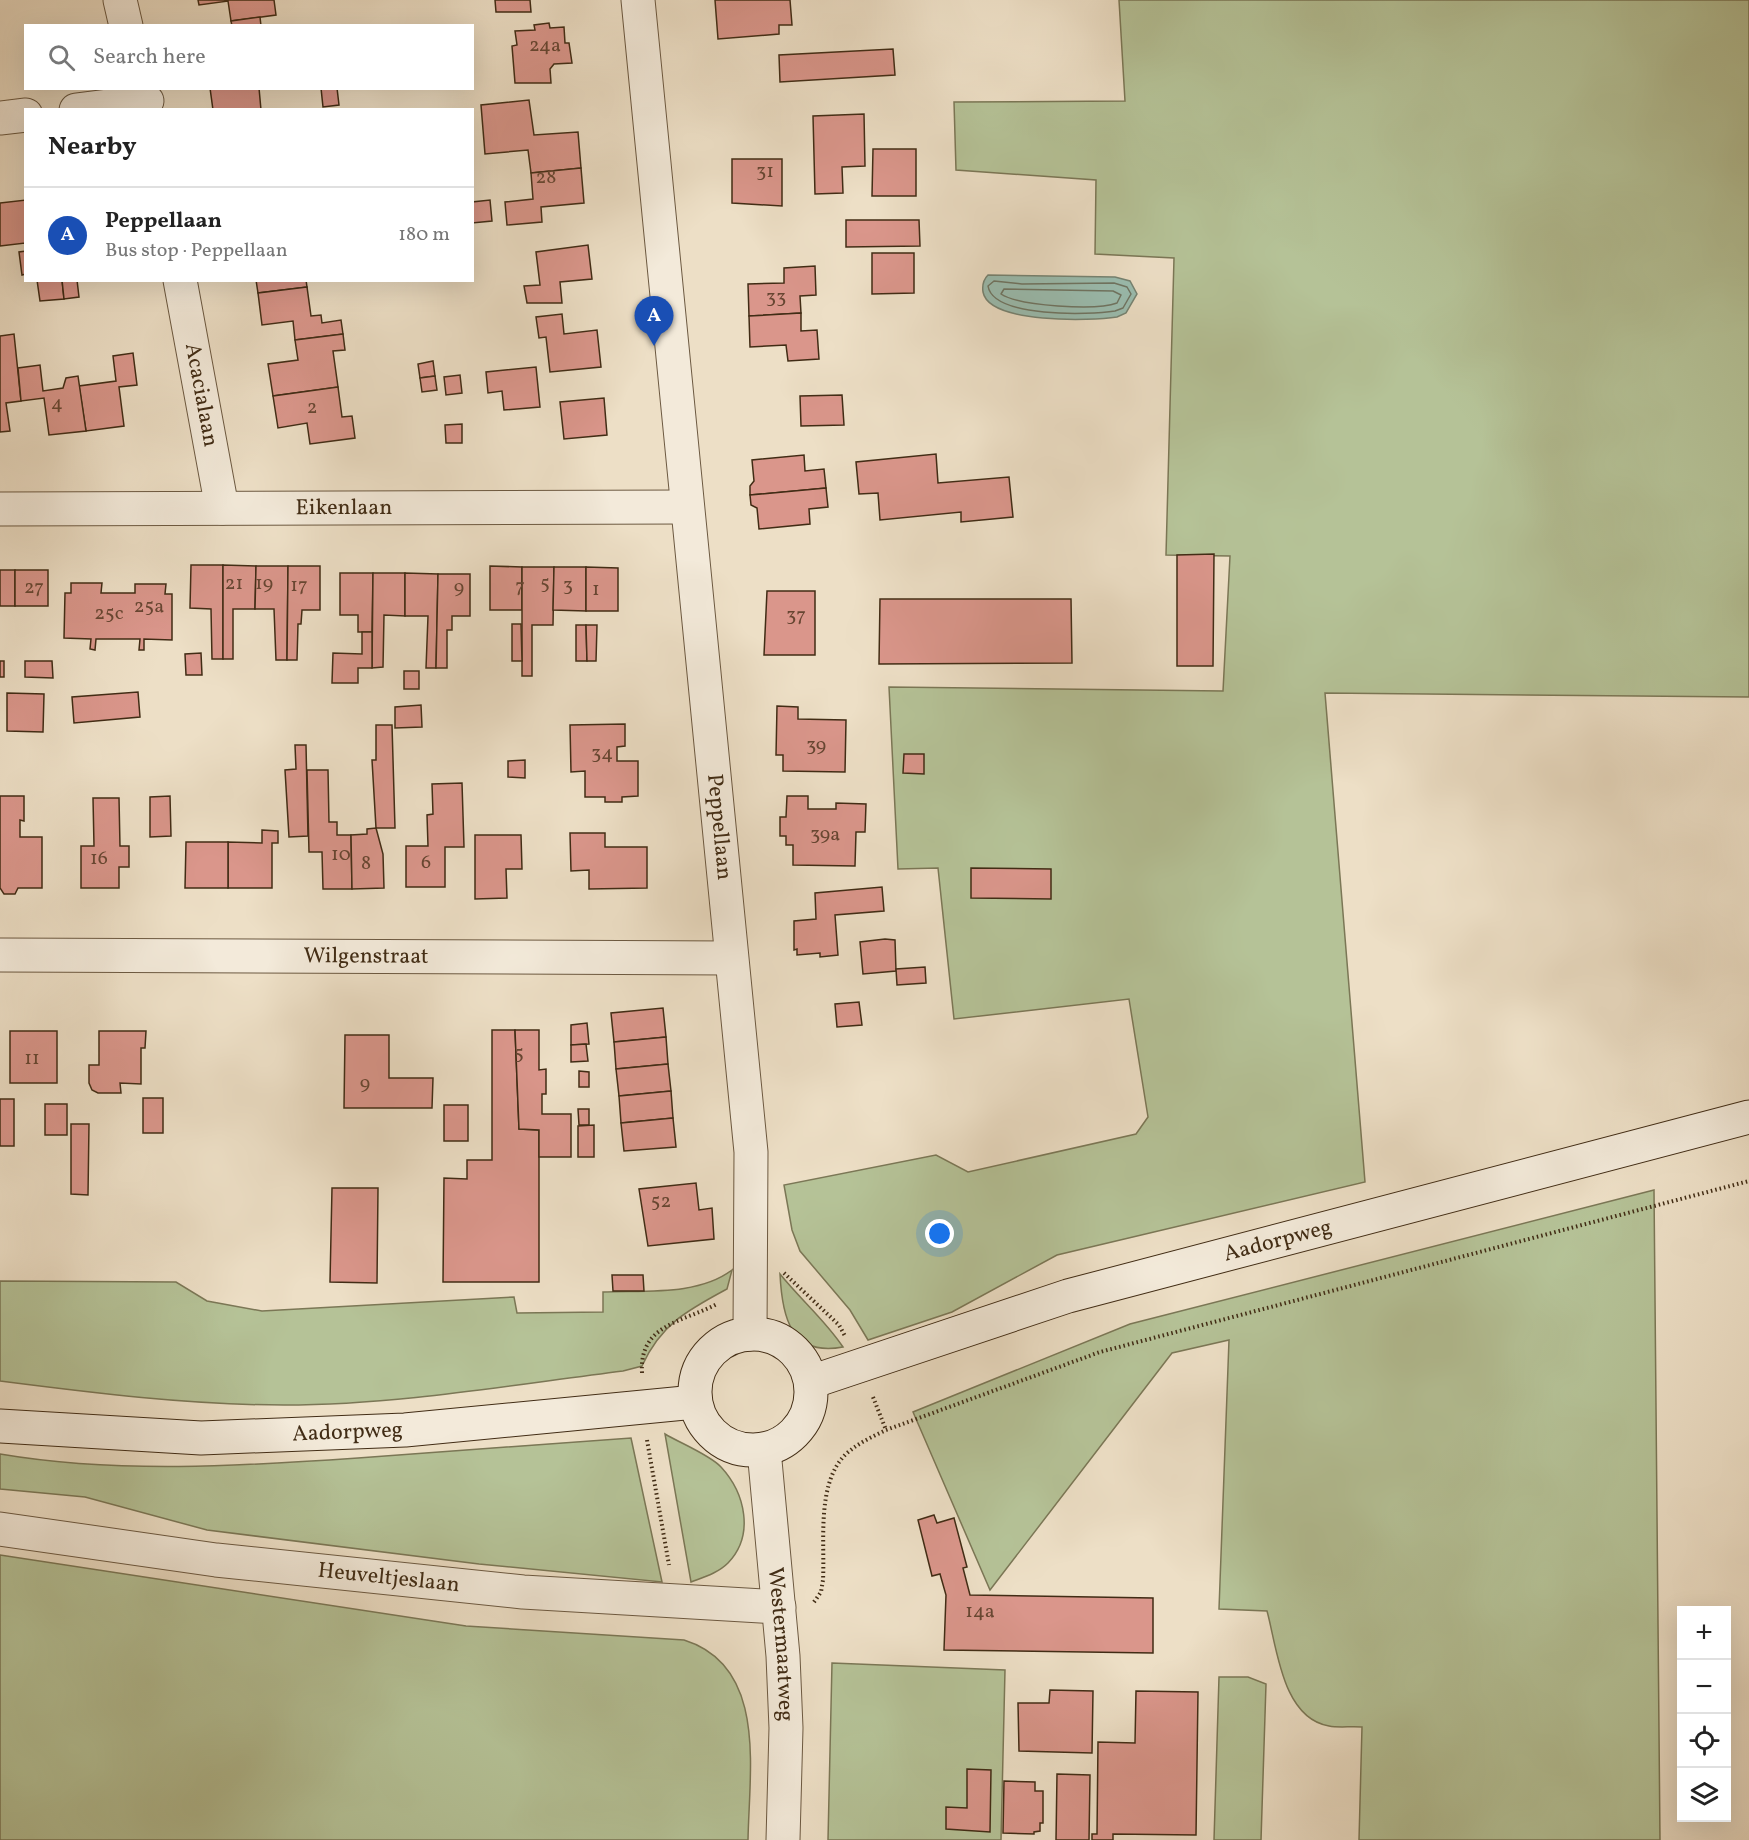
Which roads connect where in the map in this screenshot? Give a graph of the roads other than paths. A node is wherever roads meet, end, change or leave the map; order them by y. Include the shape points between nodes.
1 (120, 0) edge
2 (638, 0) edge
3 (126, 24) edge
4 (146, 100) edge
5 (90, 108) edge
6 (24, 115) edge
7 (0, 118) edge
8 (180, 282) edge
9 (686, 507) junction
10 (222, 508) junction
11 (0, 509) edge
12 (0, 954) edge
13 (731, 958) junction
14 (1749, 1117) edge
15 (750, 1334) junction
16 (811, 1382) junction
17 (695, 1402) junction
18 (0, 1426) edge
19 (764, 1450) junction
20 (0, 1529) edge
21 (779, 1607) junction
22 (783, 1840) edge

1 - 3 street
2 - 9 street, Peppellaan
4 - 5 street
6 - 7 street
8 - 10 street, Acacialaan
9 - 10 street, Eikenlaan
9 - 13 street, Peppellaan
10 - 11 street, Eikenlaan
12 - 13 street, Wilgenstraat
13 - 15 street, Peppellaan via 751,1152
14 - 16 street, Aadorpweg via 1068,1296
15 - 16 street via 777,1339 800,1357
15 - 17 street via 726,1340 707,1356 696,1378
16 - 19 street via 810,1405 801,1426 785,1442
17 - 18 street, Aadorpweg via 405,1430 201,1438
17 - 19 street via 708,1430 733,1448
19 - 21 street, Westermaatweg
20 - 21 street, Heuveltjeslaan via 216,1560 523,1592
21 - 22 street, Westermaatweg via 786,1728

